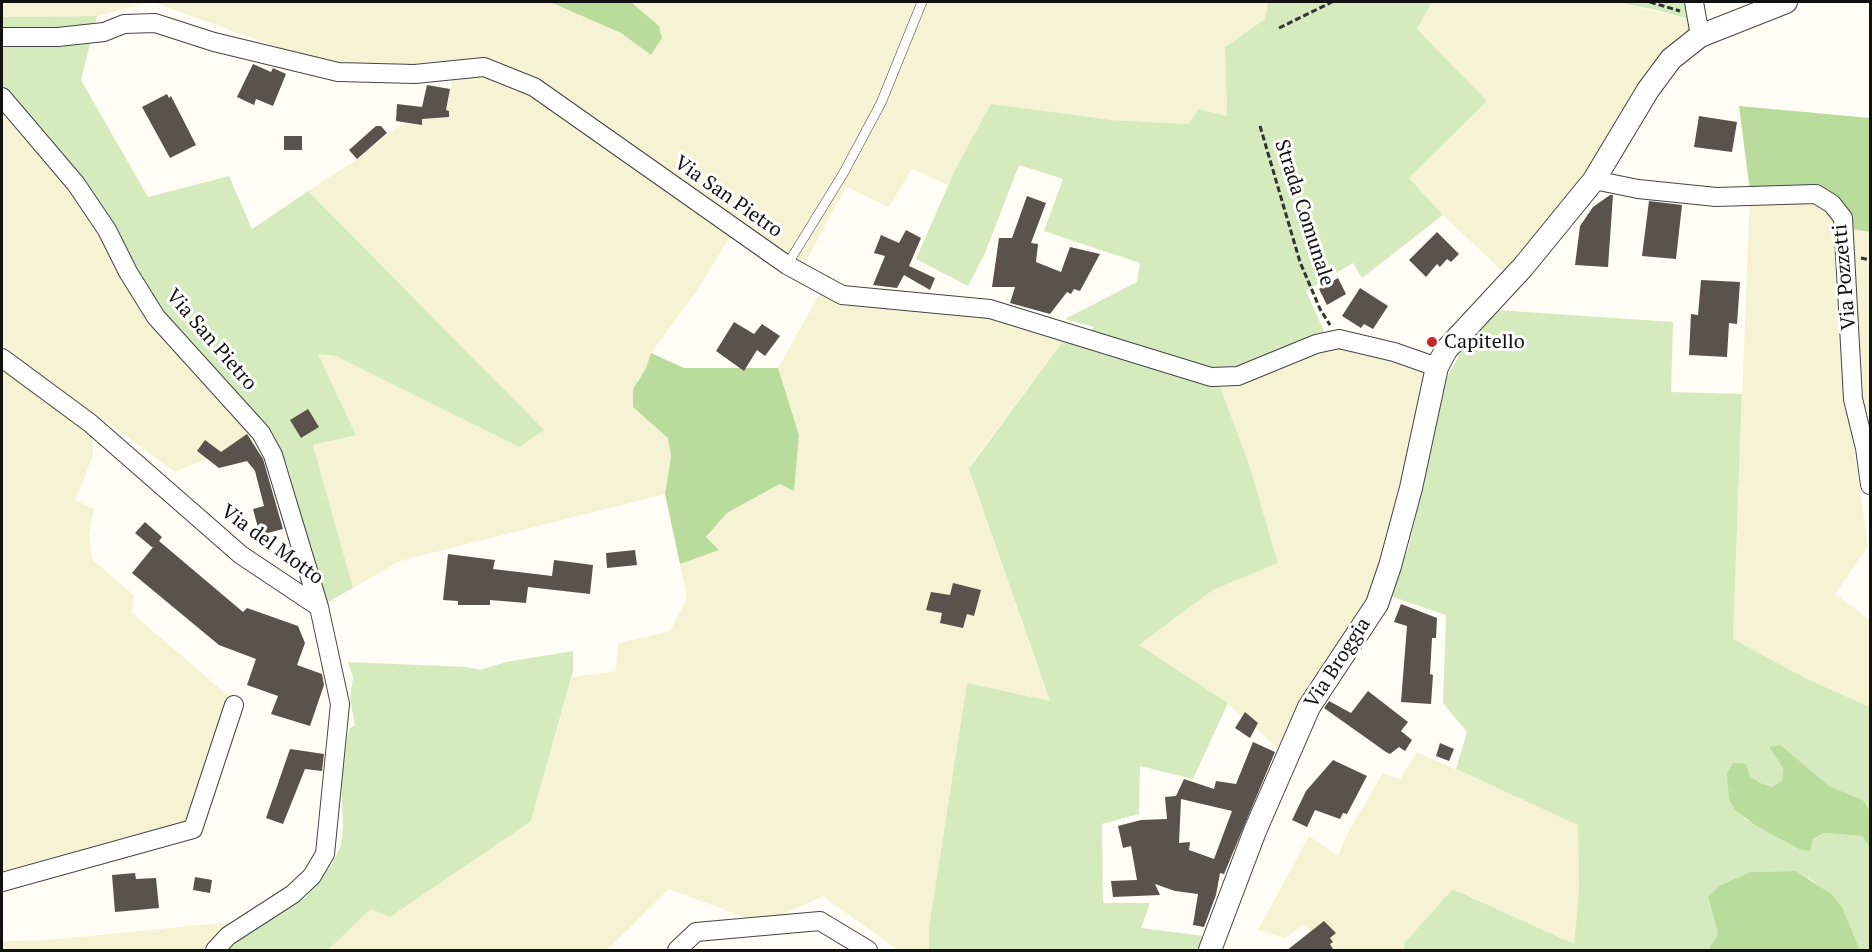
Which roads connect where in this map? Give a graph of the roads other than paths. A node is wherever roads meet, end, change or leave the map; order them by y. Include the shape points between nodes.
1 (922, 2) edge
2 (1786, 2) edge
3 (1697, 18) edge
4 (2, 37) edge
5 (2, 97) edge
6 (1594, 180) junction
7 (787, 266) junction
8 (2, 358) edge
9 (1437, 367) junction
10 (1870, 485) edge
11 (320, 607) junction
12 (234, 705) dead end
13 (2, 882) edge
14 (215, 951) edge
15 (677, 951) edge
16 (868, 951) edge
17 (1210, 951) edge

1 - 7 lane via 881,103
2 - 3 street
3 - 6 street
4 - 7 street, Via San Pietro via 58,37 104,32 124,24 155,23 214,42 338,72 415,74 484,67 534,87
5 - 11 street, Via San Pietro via 76,184 156,317 261,433 273,455
6 - 9 street via 1523,267 1462,331
6 - 10 street, Via Pozzetti via 1716,197 1816,194 1832,204 1844,218 1853,399
7 - 9 street, Via San Pietro via 842,296 990,309 1210,377 1238,376 1316,344 1339,339
8 - 11 street, Via del Motto via 90,423 241,555
9 - 17 street, Via Broggia via 1411,488 1377,604 1300,725
11 - 14 street, Via del Motto via 340,704 325,854 312,876 293,894 228,936
12 - 13 street via 193,829
15 - 16 street via 696,932 820,921

